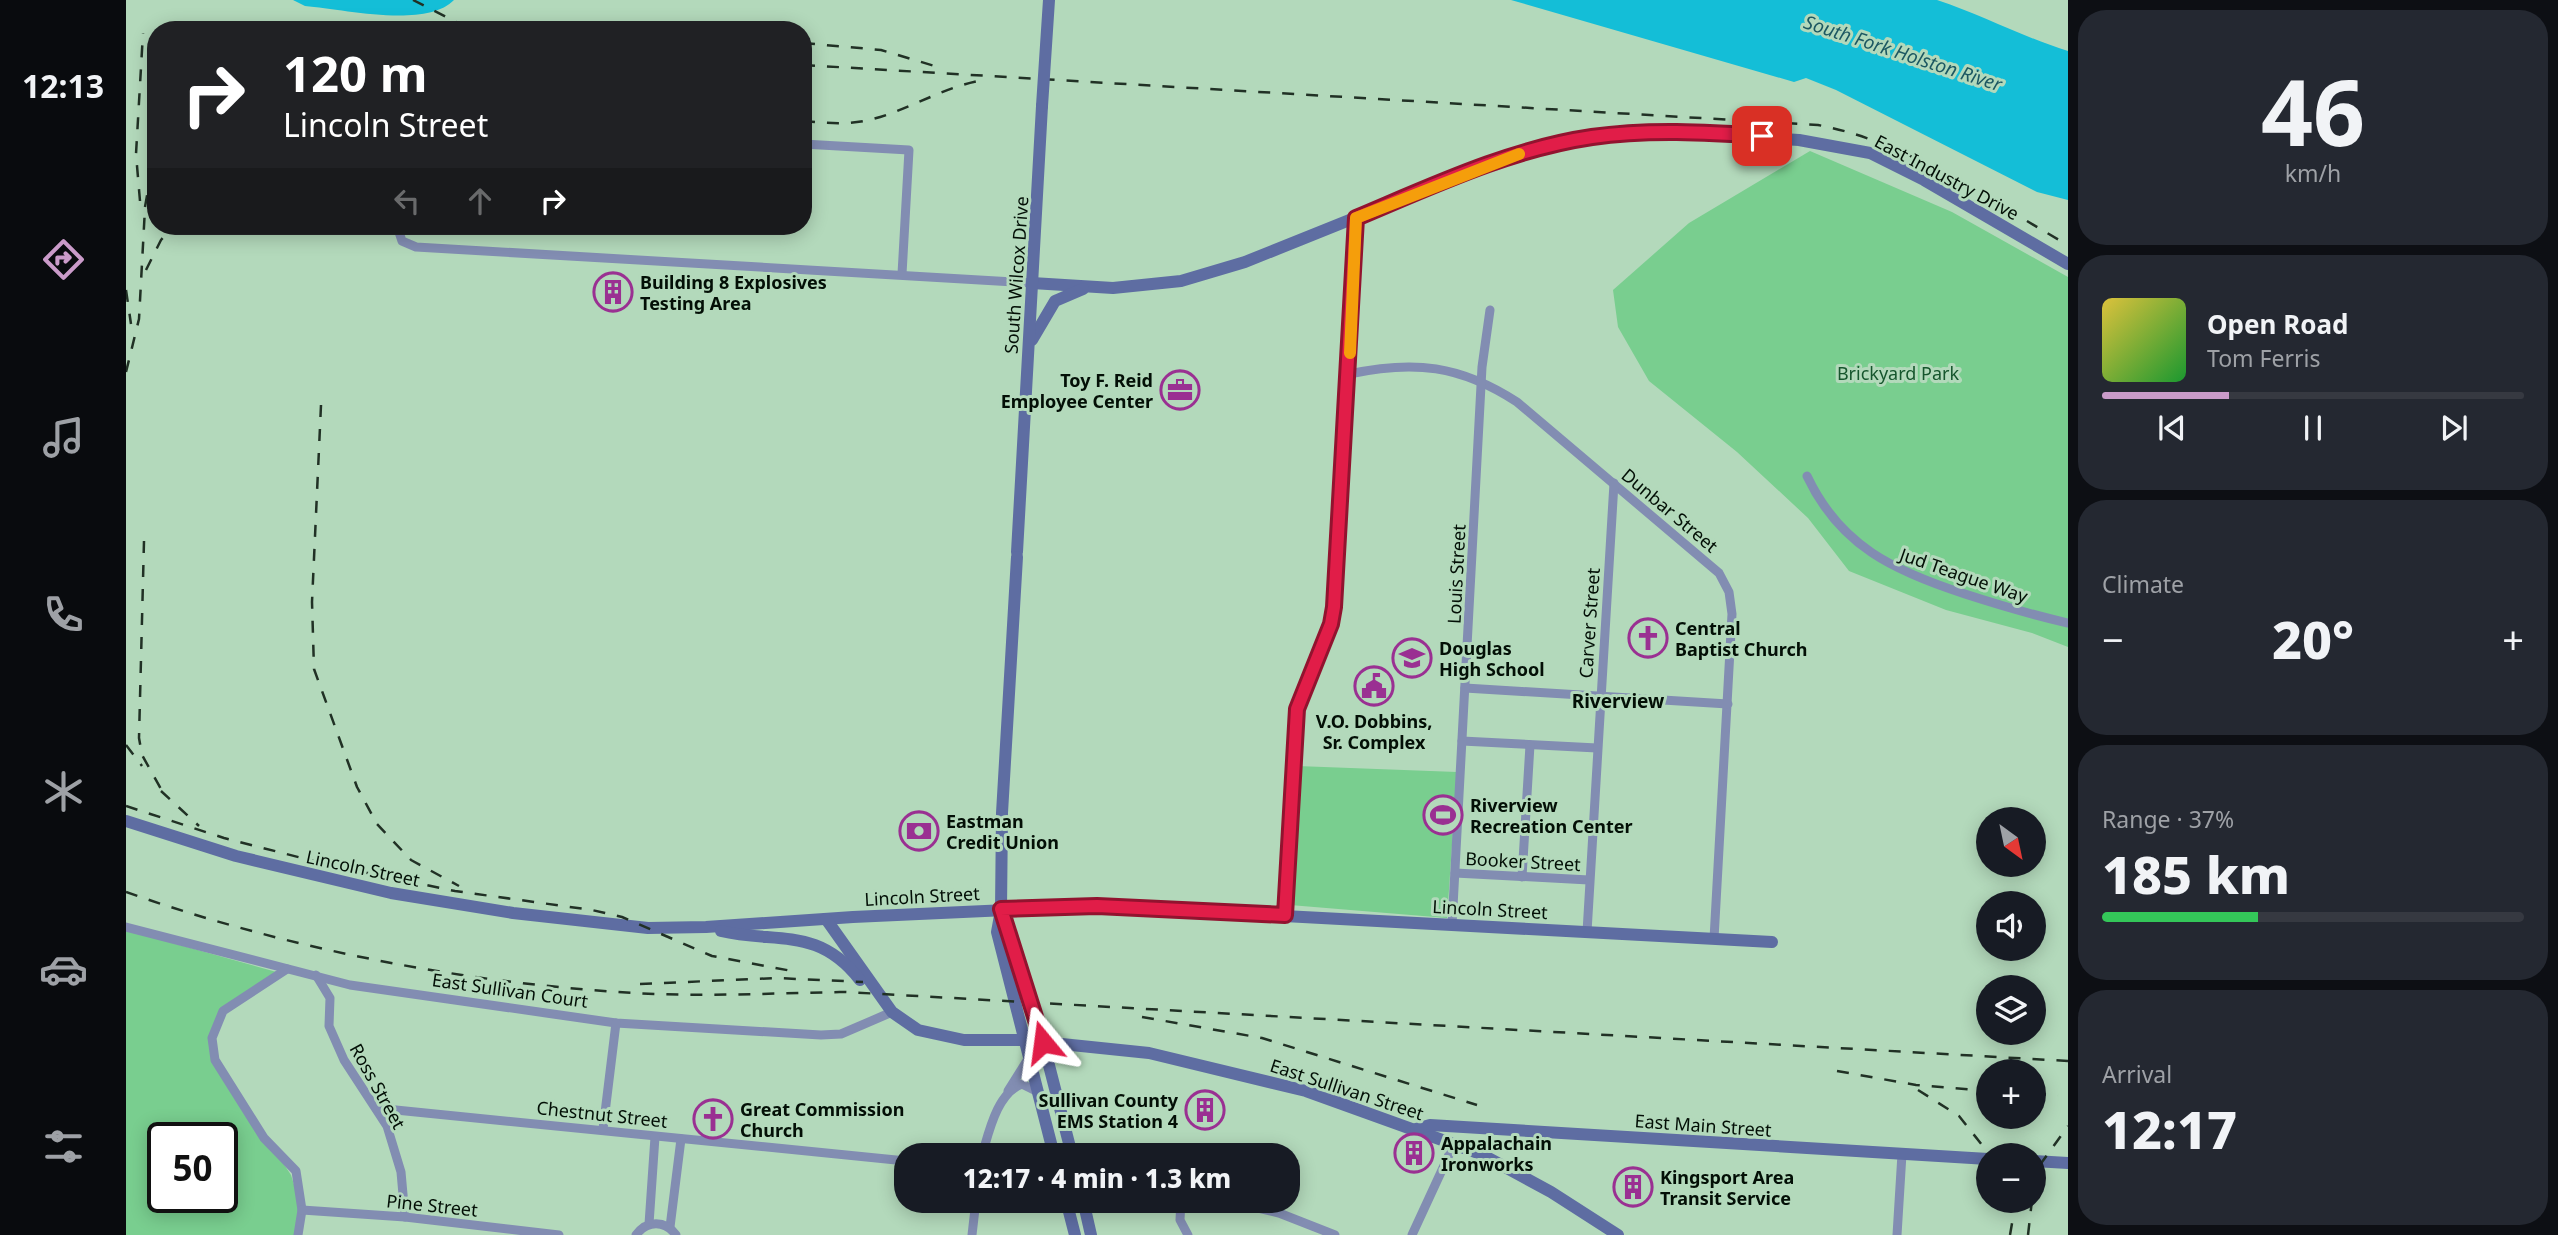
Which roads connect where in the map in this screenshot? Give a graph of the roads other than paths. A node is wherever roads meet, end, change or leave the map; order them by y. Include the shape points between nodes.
1 (1049, 0) edge
2 (812, 145) edge
3 (1356, 218) junction
4 (400, 235) edge
5 (2068, 264) edge
6 (902, 274) junction
7 (1032, 284) junction
8 (1088, 287) junction
9 (1490, 310) dead end
10 (1029, 346) junction
11 (1349, 374) junction
12 (1483, 381) junction
13 (1807, 476) dead end
14 (1614, 483) junction
15 (2068, 623) edge
16 (1465, 688) junction
17 (1600, 695) junction
18 (1728, 704) junction
19 (1462, 741) junction
20 (1530, 745) junction
21 (1597, 748) junction
22 (126, 821) edge
23 (1455, 873) junction
24 (1522, 877) junction
25 (1589, 880) junction
26 (1001, 909) junction
27 (1285, 915) junction
28 (826, 919) junction
29 (1452, 925) junction
30 (126, 927) edge
31 (706, 928) junction
32 (1587, 932) junction
33 (1714, 939) junction
34 (1772, 942) dead end
35 (287, 969) junction
36 (316, 975) junction
37 (892, 1012) junction
38 (615, 1023) junction
39 (1023, 1040) junction
40 (1043, 1042) junction
41 (1028, 1059) junction
42 (1036, 1091) junction
43 (1007, 1096) junction
44 (376, 1108) junction
45 (603, 1129) junction
46 (1416, 1129) junction
47 (655, 1137) junction
48 (681, 1139) junction
49 (985, 1143) edge
50 (1051, 1143) edge
51 (1069, 1143) edge
52 (1454, 1144) junction
53 (1902, 1154) junction
54 (1976, 1158) edge
55 (894, 1160) edge
56 (2046, 1162) edge
57 (2068, 1163) edge
58 (302, 1210) junction
59 (975, 1213) edge
60 (1069, 1213) edge
61 (1086, 1213) edge
62 (1180, 1213) edge
63 (1279, 1213) edge
64 (405, 1217) junction
65 (649, 1224) junction
66 (673, 1231) edge
67 (298, 1235) edge
68 (559, 1235) edge
69 (636, 1235) edge
70 (972, 1235) edge
71 (1075, 1235) edge
72 (1091, 1235) edge
73 (1188, 1235) edge
74 (1335, 1235) edge
75 (1412, 1235) edge
76 (1618, 1235) edge
77 (1898, 1235) edge

1 - 7 main road, South Wilcox Drive, bridge
2 - 6 street via 909,150
3 - 5 main road, East Industry Drive via 1495,162 1564,142 1629,133 1743,135 1826,142 1870,153
3 - 8 main road, East Industry Drive via 1191,278 1148,286
3 - 11 street
4 - 6 street via 402,242 416,247
6 - 7 street
7 - 8 main road, East Industry Drive
7 - 10 main road, South Wilcox Drive
8 - 10 main road via 1055,301
9 - 12 street, Louis Street
10 - 26 main road, South Wilcox Drive via 1002,813
11 - 12 street, Dunbar Street via 1418,366
11 - 27 street via 1334,607 1297,709
12 - 14 street, Dunbar Street via 1517,402
12 - 16 street, Louis Street
13 - 15 street, Jud Teague Way via 1848,535 1889,566 2026,614
14 - 17 street, Carver Street
14 - 18 street, Dunbar Street via 1711,564 1724,581 1732,603
16 - 17 street
16 - 19 street, Louis Street
17 - 18 street
17 - 21 street, Carver Street
18 - 33 street, Dunbar Street
19 - 20 street
19 - 23 street, Louis Street
20 - 21 street
20 - 24 street
21 - 25 street, Carver Street
22 - 31 main road, Lincoln Street via 236,856 391,893 576,921
23 - 24 street, Booker Street
23 - 29 street, Louis Street
24 - 25 street, Booker Street
25 - 32 street, Carver Street
26 - 27 main road, Lincoln Street via 1097,906
26 - 28 main road, Lincoln Street
26 - 39 main road via 997,932
26 - 40 main road, South Wilcox Drive
27 - 29 main road, Lincoln Street
28 - 31 main road, Lincoln Street
28 - 37 main road
29 - 32 main road, Lincoln Street
30 - 35 street, East Sullivan Court
31 - 37 main road via 782,936 826,950 855,975 876,1002
32 - 33 main road, Lincoln Street
33 - 34 main road, Lincoln Street
35 - 36 street, East Sullivan Court
35 - 58 street via 223,1012 212,1038 215,1060 264,1138 296,1171
36 - 38 street, East Sullivan Court via 350,985
36 - 44 street, Ross Street via 330,998 328,1026
37 - 38 street, East Sullivan Court via 849,1031 821,1035
37 - 39 main road via 918,1030 943,1037
38 - 45 street
39 - 40 main road
39 - 41 main road
40 - 46 main road, East Sullivan Street via 1149,1053 1205,1066 1306,1091
40 - 51 main road, South Wilcox Drive
41 - 42 main road
41 - 43 street
42 - 43 street via 1022,1084
42 - 50 main road
43 - 49 street
44 - 45 street, Chestnut Street
44 - 64 street, Ross Street via 387,1126 401,1172
45 - 47 street, Chestnut Street
46 - 52 main road, East Sullivan Street
46 - 53 main road, East Main Street via 1430,1125
47 - 48 street, Chestnut Street
47 - 65 street
48 - 55 street, Chestnut Street
48 - 66 street
52 - 75 street
52 - 76 main road, East Sullivan Street via 1515,1172
53 - 54 main road, East Main Street
53 - 77 street
56 - 57 main road
58 - 64 street, Pine Street
58 - 67 street
59 - 70 street
60 - 71 main road
61 - 72 main road
62 - 73 street
63 - 74 street
64 - 68 street, Pine Street
65 - 66 street
65 - 69 street

